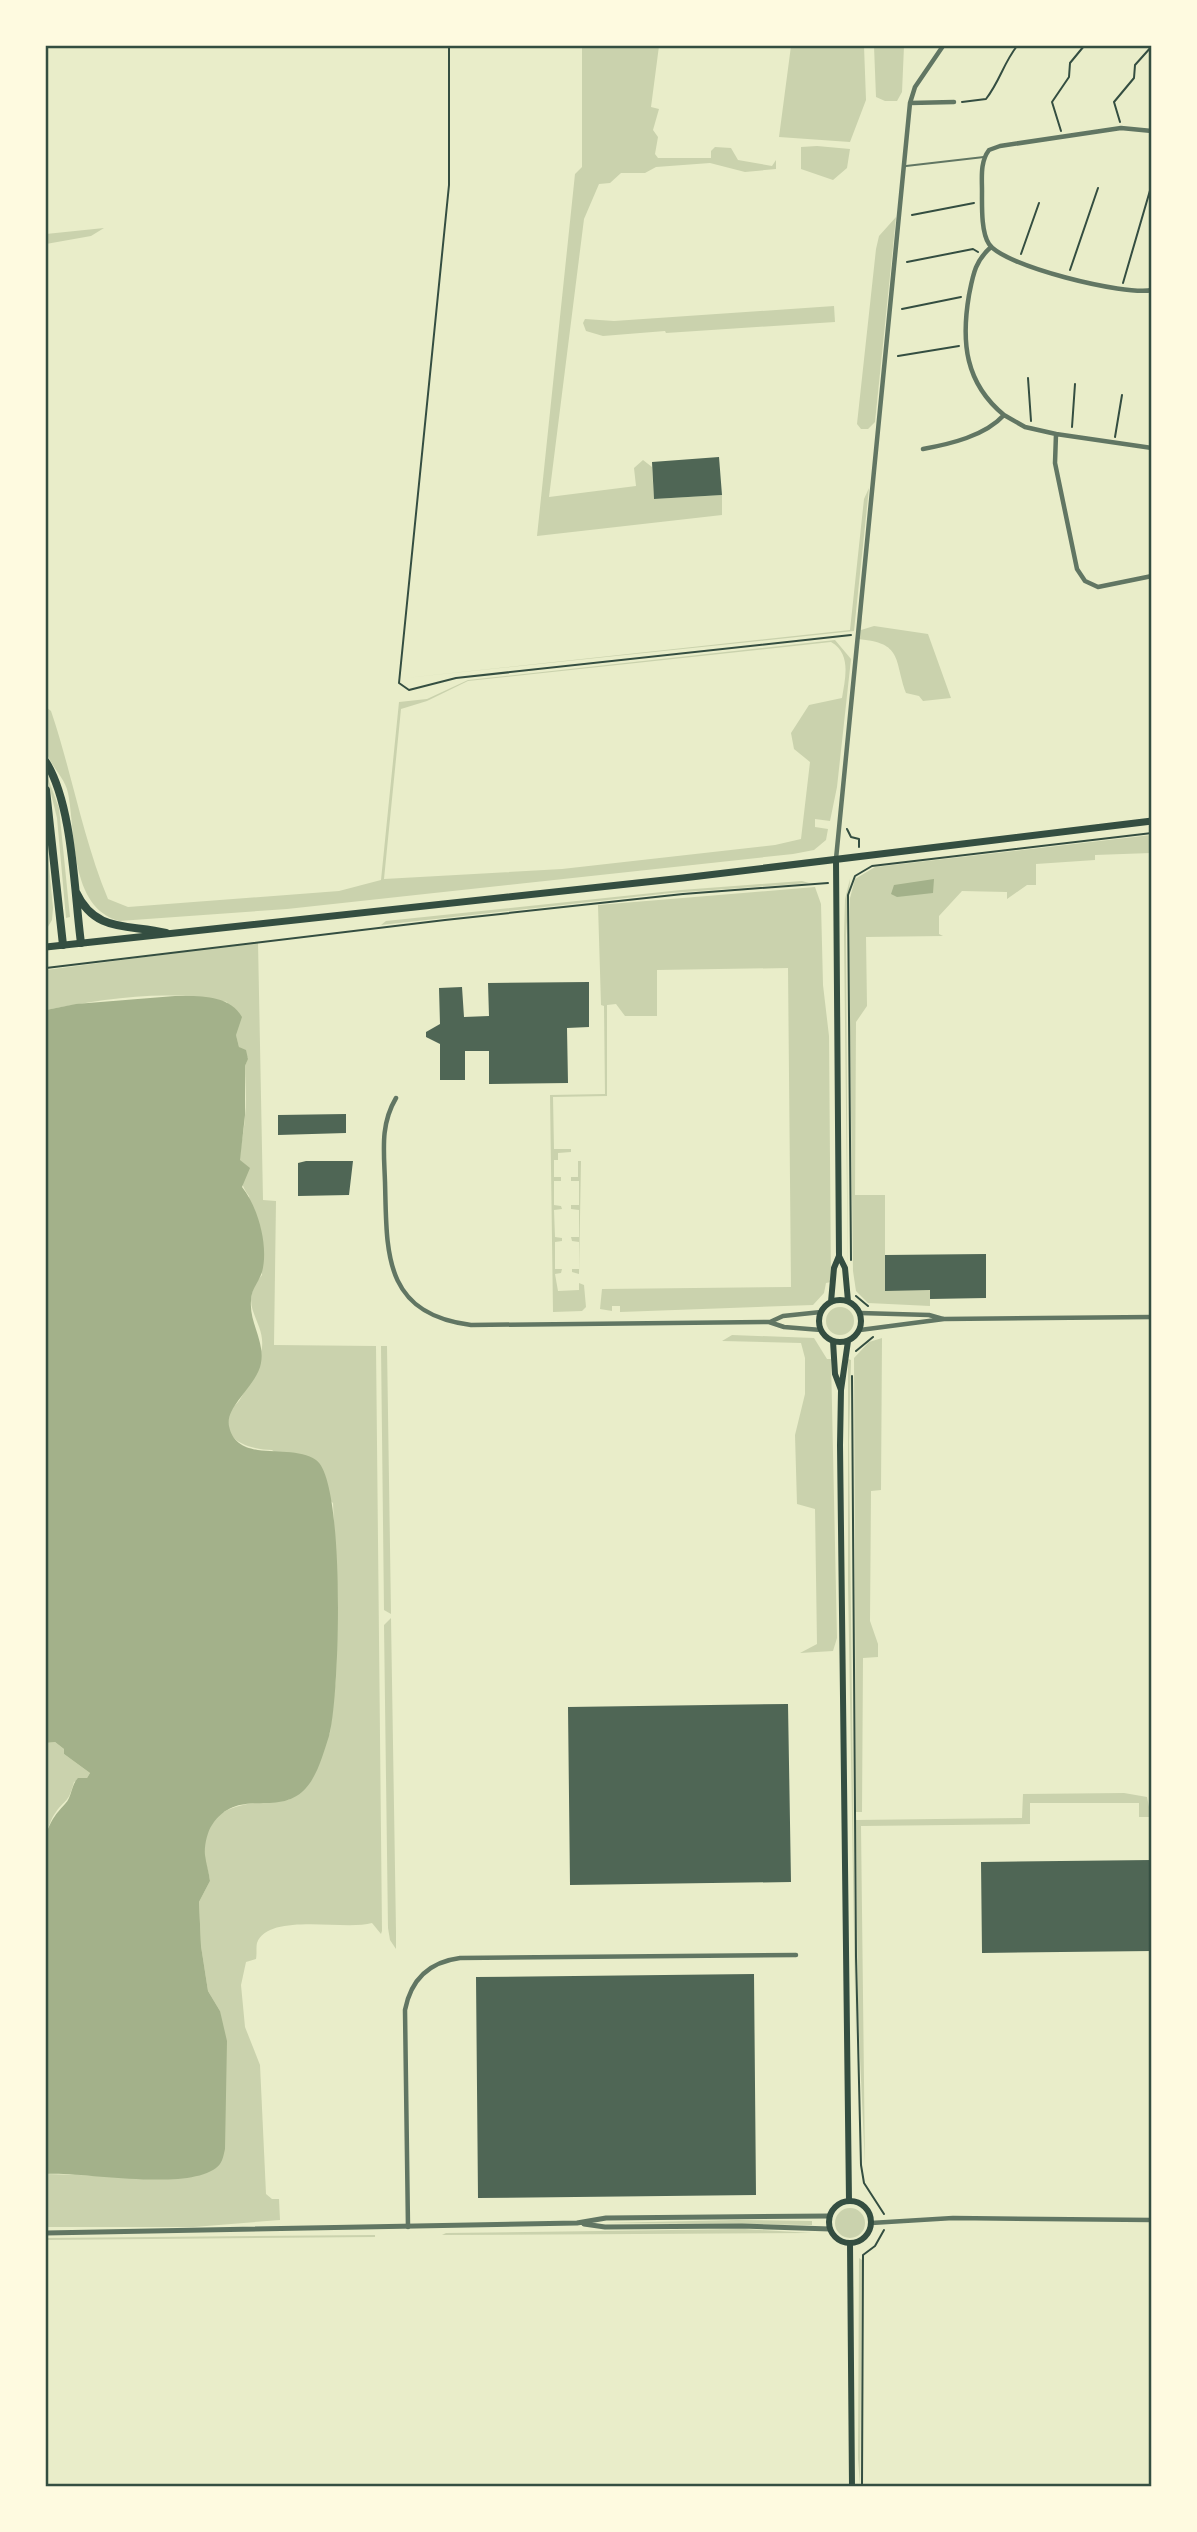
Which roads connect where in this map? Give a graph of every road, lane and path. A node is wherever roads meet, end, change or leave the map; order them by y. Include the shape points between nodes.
1 (449, 46) edge
2 (943, 46) edge
3 (1017, 46) edge
4 (1084, 46) edge
5 (1152, 46) edge
6 (954, 102) joint
7 (910, 103) junction
8 (1121, 128) junction
9 (1152, 131) edge
10 (1062, 137) junction
11 (985, 157) junction
12 (904, 167) junction
13 (1151, 187) edge
14 (1098, 188) dead end
15 (982, 201) junction
16 (1039, 203) dead end
17 (912, 215) dead end
18 (991, 247) junction
19 (982, 255) junction
20 (1018, 261) junction
21 (907, 262) dead end
22 (1067, 277) junction
23 (1152, 290) edge
24 (1121, 291) junction
25 (969, 296) junction
26 (902, 309) dead end
27 (965, 345) junction
28 (898, 356) dead end
29 (1028, 378) dead end
30 (1075, 383) dead end
31 (1122, 395) dead end
32 (1004, 415) junction
33 (1032, 429) junction
34 (1055, 434) junction
35 (1071, 436) junction
36 (1114, 441) junction
37 (1152, 447) edge
38 (923, 449) dead end
39 (1152, 576) edge
40 (856, 635) junction
41 (46, 762) edge
42 (46, 790) edge
43 (1152, 821) edge
44 (846, 826) dead end
45 (1152, 833) edge
46 (860, 856) junction
47 (836, 860) junction
48 (853, 879) junction
49 (835, 882) junction
50 (74, 886) junction
51 (166, 933) junction
52 (81, 943) junction
53 (63, 945) junction
54 (46, 947) edge
55 (46, 968) edge
56 (397, 1098) dead end
57 (839, 1256) junction
58 (851, 1260) dead end
59 (854, 1294) dead end
60 (848, 1301) junction
61 (831, 1302) junction
62 (821, 1312) junction
63 (860, 1313) junction
64 (875, 1315) junction
65 (1152, 1317) edge
66 (944, 1320) junction
67 (769, 1322) junction
68 (874, 1328) junction
69 (860, 1329) junction
70 (821, 1330) junction
71 (833, 1341) junction
72 (848, 1341) junction
73 (852, 1356) dead end
74 (852, 1370) dead end
75 (841, 1390) junction
76 (796, 1955) dead end
77 (868, 2189) dead end
78 (849, 2201) junction
79 (830, 2216) junction
80 (1152, 2220) edge
81 (577, 2223) junction
82 (871, 2223) junction
83 (408, 2227) junction
84 (830, 2229) junction
85 (46, 2233) edge
86 (850, 2243) junction
87 (863, 2255) dead end
88 (852, 2487) edge
89 (862, 2487) edge

1 - 40 path via 449,185 399,683 409,690 456,678
2 - 7 street via 915,87
3 - 6 path via 1002,65 1000,82 986,99
4 - 10 path via 1070,63 1069,77 1052,102
5 - 8 path via 1114,102
6 - 7 street
7 - 12 street
8 - 9 street
8 - 10 street
10 - 11 street via 996,147
11 - 12 lane
11 - 15 street
12 - 40 street
13 - 24 path
14 - 22 path
15 - 17 path
15 - 18 street
16 - 20 path
18 - 19 street
18 - 20 street
19 - 21 path via 973,249
19 - 25 street via 975,265
20 - 22 street
22 - 24 street
23 - 24 street
25 - 26 path
25 - 27 street
27 - 28 path
27 - 32 street via 977,385
29 - 33 path
30 - 35 path
31 - 36 path
32 - 33 street
32 - 38 street via 994,425 962,439
33 - 34 street
34 - 35 street
34 - 39 street via 1055,463 1076,569 1082,578 1098,587
35 - 36 street
36 - 37 street
40 - 47 street
41 - 50 highway via 61,795
42 - 53 highway
43 - 46 main road
44 - 46 path via 851,837 859,839
45 - 48 path via 872,866
46 - 47 main road
47 - 49 main road
47 - 51 main road
48 - 49 path
48 - 58 path via 848,895
49 - 55 path via 682,894
49 - 57 main road
50 - 51 highway via 86,909 102,922
50 - 52 highway
51 - 52 main road
52 - 53 main road
53 - 54 main road
56 - 67 street via 383,1131 387,1253 401,1287 429,1313 452,1322 481,1325
57 - 60 main road via 845,1268
57 - 61 main road
59 - 64 path via 875,1308
60 - 61 main road
60 - 63 main road
61 - 62 main road
62 - 67 street
62 - 70 main road
63 - 64 street
63 - 69 main road
64 - 66 street via 929,1315
65 - 66 street
66 - 68 street
67 - 70 street
68 - 69 street
68 - 73 path via 874,1336
69 - 72 main road
70 - 71 main road
71 - 72 main road
71 - 75 main road
72 - 75 main road
74 - 77 path via 856,1970 861,2165
75 - 78 main road
76 - 83 street via 460,1958 426,1970 411,1989 405,2010
78 - 79 main road via 837,2206
78 - 82 main road via 866,2210
79 - 81 street via 606,2218
79 - 84 main road
80 - 82 street via 953,2218
81 - 83 street
81 - 84 street
82 - 86 main road via 865,2237
83 - 85 street
84 - 86 main road via 837,2239
86 - 88 main road
87 - 89 path

